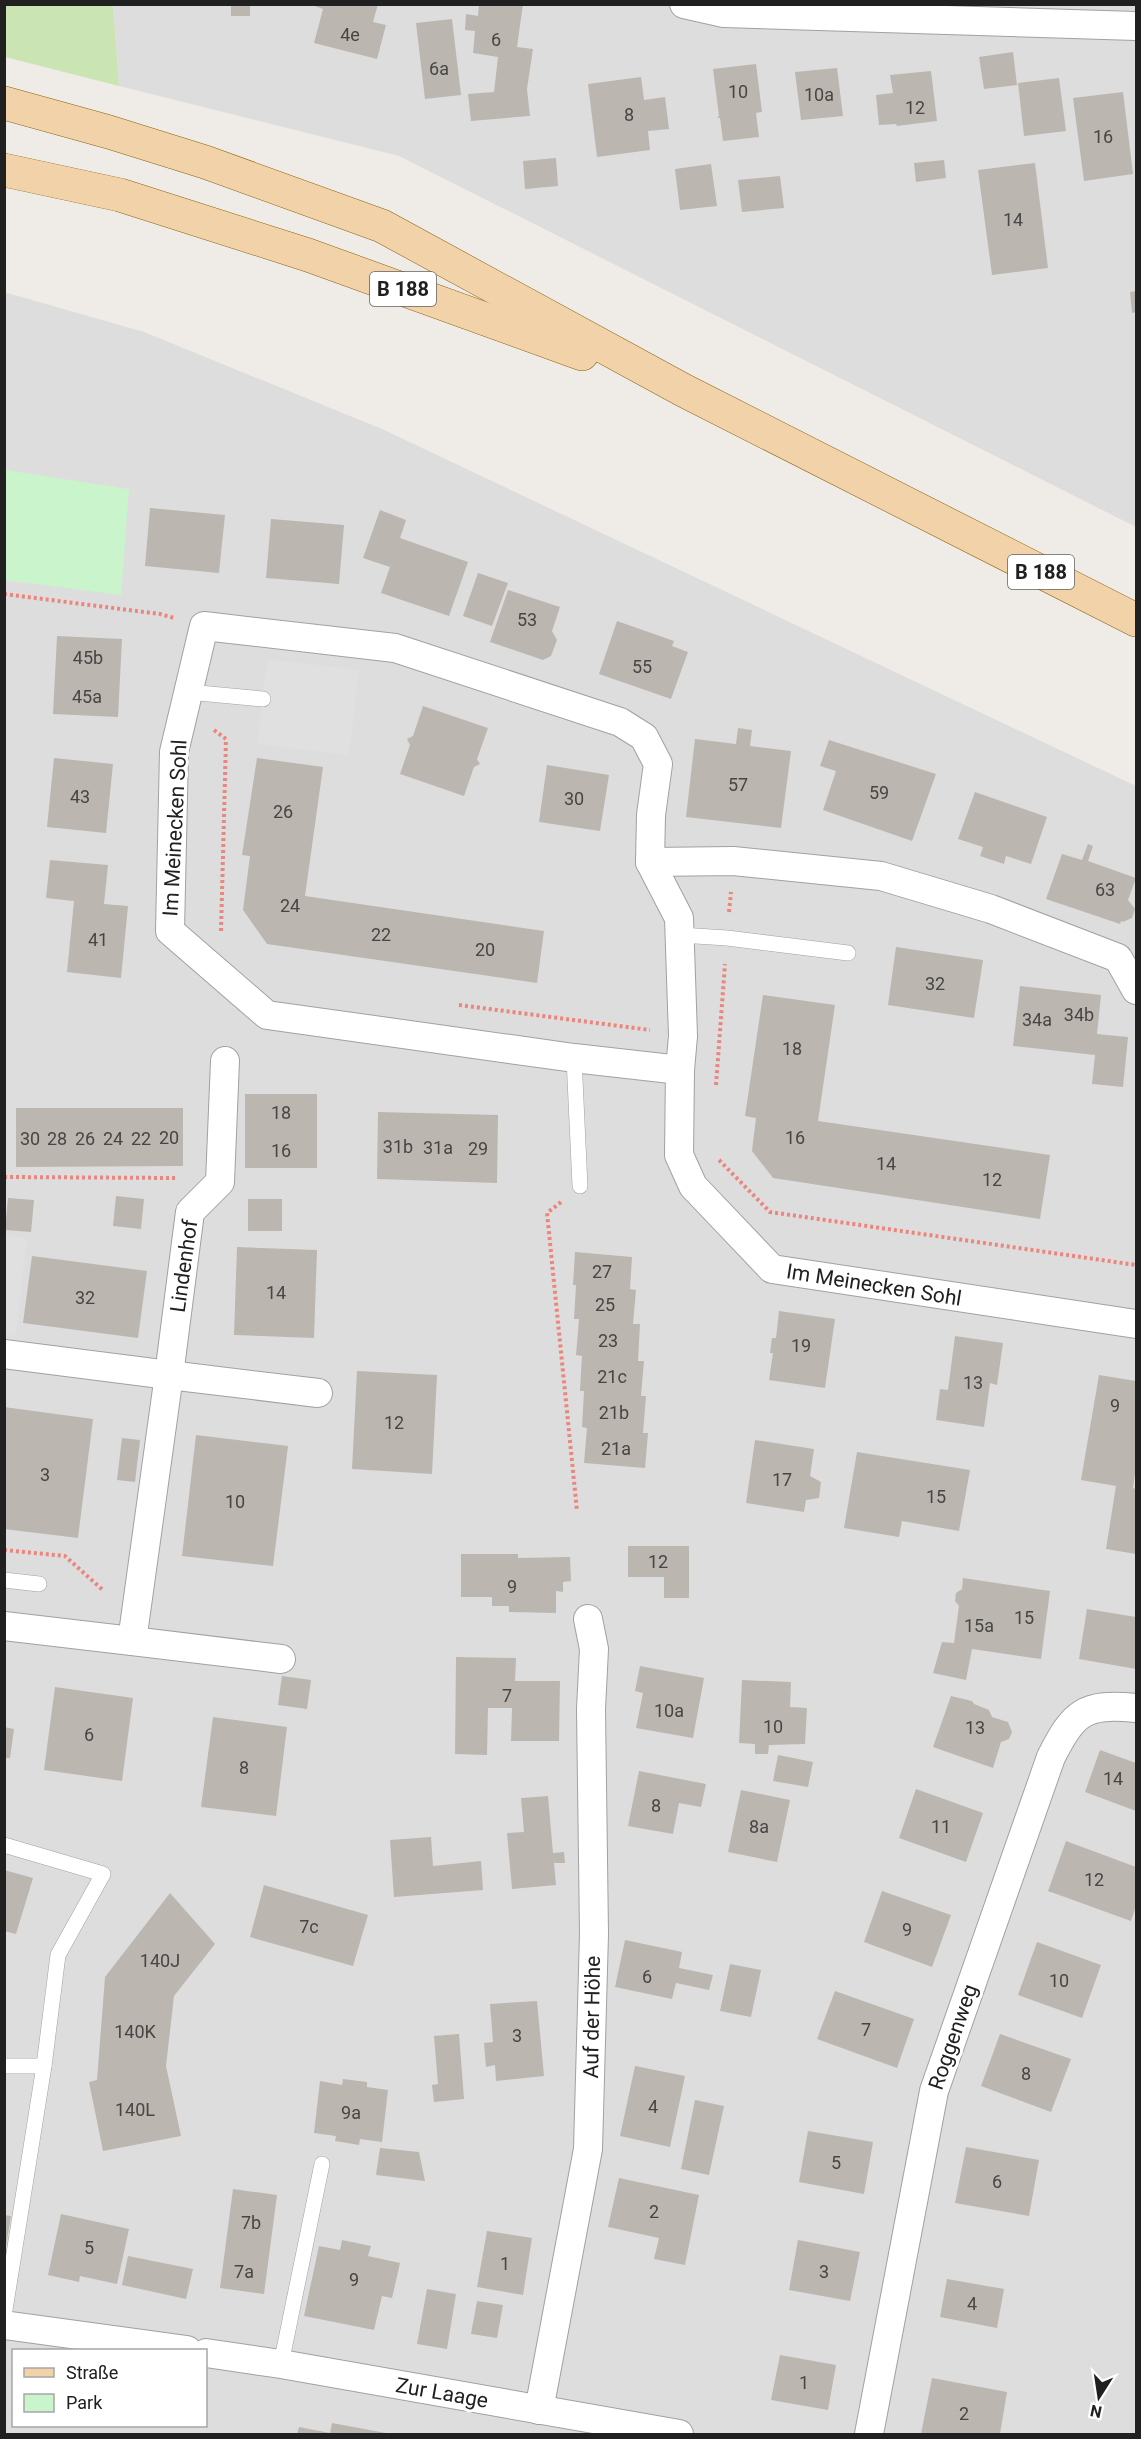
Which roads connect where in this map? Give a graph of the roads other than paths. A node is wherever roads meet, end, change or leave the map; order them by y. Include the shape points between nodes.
1 (684, 4) edge
2 (1137, 26) edge
3 (4, 103) edge
4 (4, 170) edge
5 (683, 390) junction
6 (1137, 620) edge
7 (186, 699) junction
8 (263, 699) dead end
9 (650, 862) junction
10 (680, 935) junction
11 (848, 953) dead end
12 (1137, 990) edge
13 (574, 1058) junction
14 (225, 1061) dead end
15 (680, 1070) junction
16 (580, 1186) road end
17 (1137, 1324) edge
18 (4, 1354) edge
19 (169, 1375) junction
20 (318, 1393) dead end
21 (4, 1580) edge
22 (39, 1584) dead end
23 (588, 1619) dead end
24 (4, 1626) edge
25 (133, 1629) junction
26 (281, 1659) dead end
27 (1137, 1708) edge
28 (4, 1845) edge
29 (4, 2066) edge
30 (44, 2066) junction
31 (322, 2164) dead end
32 (4, 2316) edge
33 (4, 2325) edge
34 (180, 2349) edge
35 (207, 2353) edge
36 (281, 2364) junction
37 (539, 2410) junction
38 (679, 2434) edge
39 (869, 2434) edge

1 - 2 street via 724,14
3 - 5 main road, B 188 via 205,162 382,226
4 - 5 main road, B 188 via 120,195 308,255
5 - 6 main road, B 188
7 - 8 lane
7 - 9 street, Im Meinecken Sohl via 204,626 395,648 620,722 644,737 658,764
7 - 13 street, Im Meinecken Sohl via 174,752 170,931 267,1016
9 - 10 street, Im Meinecken Sohl via 679,918
9 - 12 street via 734,861 881,876 991,909 1118,958
10 - 11 lane
10 - 15 street, Im Meinecken Sohl
13 - 15 street, Im Meinecken Sohl
13 - 16 lane
14 - 19 street, Lindenhof via 221,1179 190,1212
15 - 17 street, Im Meinecken Sohl via 679,1155 693,1186 772,1269
18 - 19 street
19 - 20 street
19 - 25 street, Lindenhof
21 - 22 lane
23 - 37 street, Auf der Höhe via 594,1649 594,1935 588,2149
24 - 25 street
25 - 26 street
27 - 39 street, Roggenweg via 1108,1705 1081,1713 1064,1732 1051,1757 934,2091
28 - 30 lane via 104,1874 58,1955
29 - 30 lane
30 - 32 lane
31 - 36 lane
33 - 34 street
35 - 36 street, Zur Laage
36 - 37 street, Zur Laage
37 - 38 street, Zur Laage

